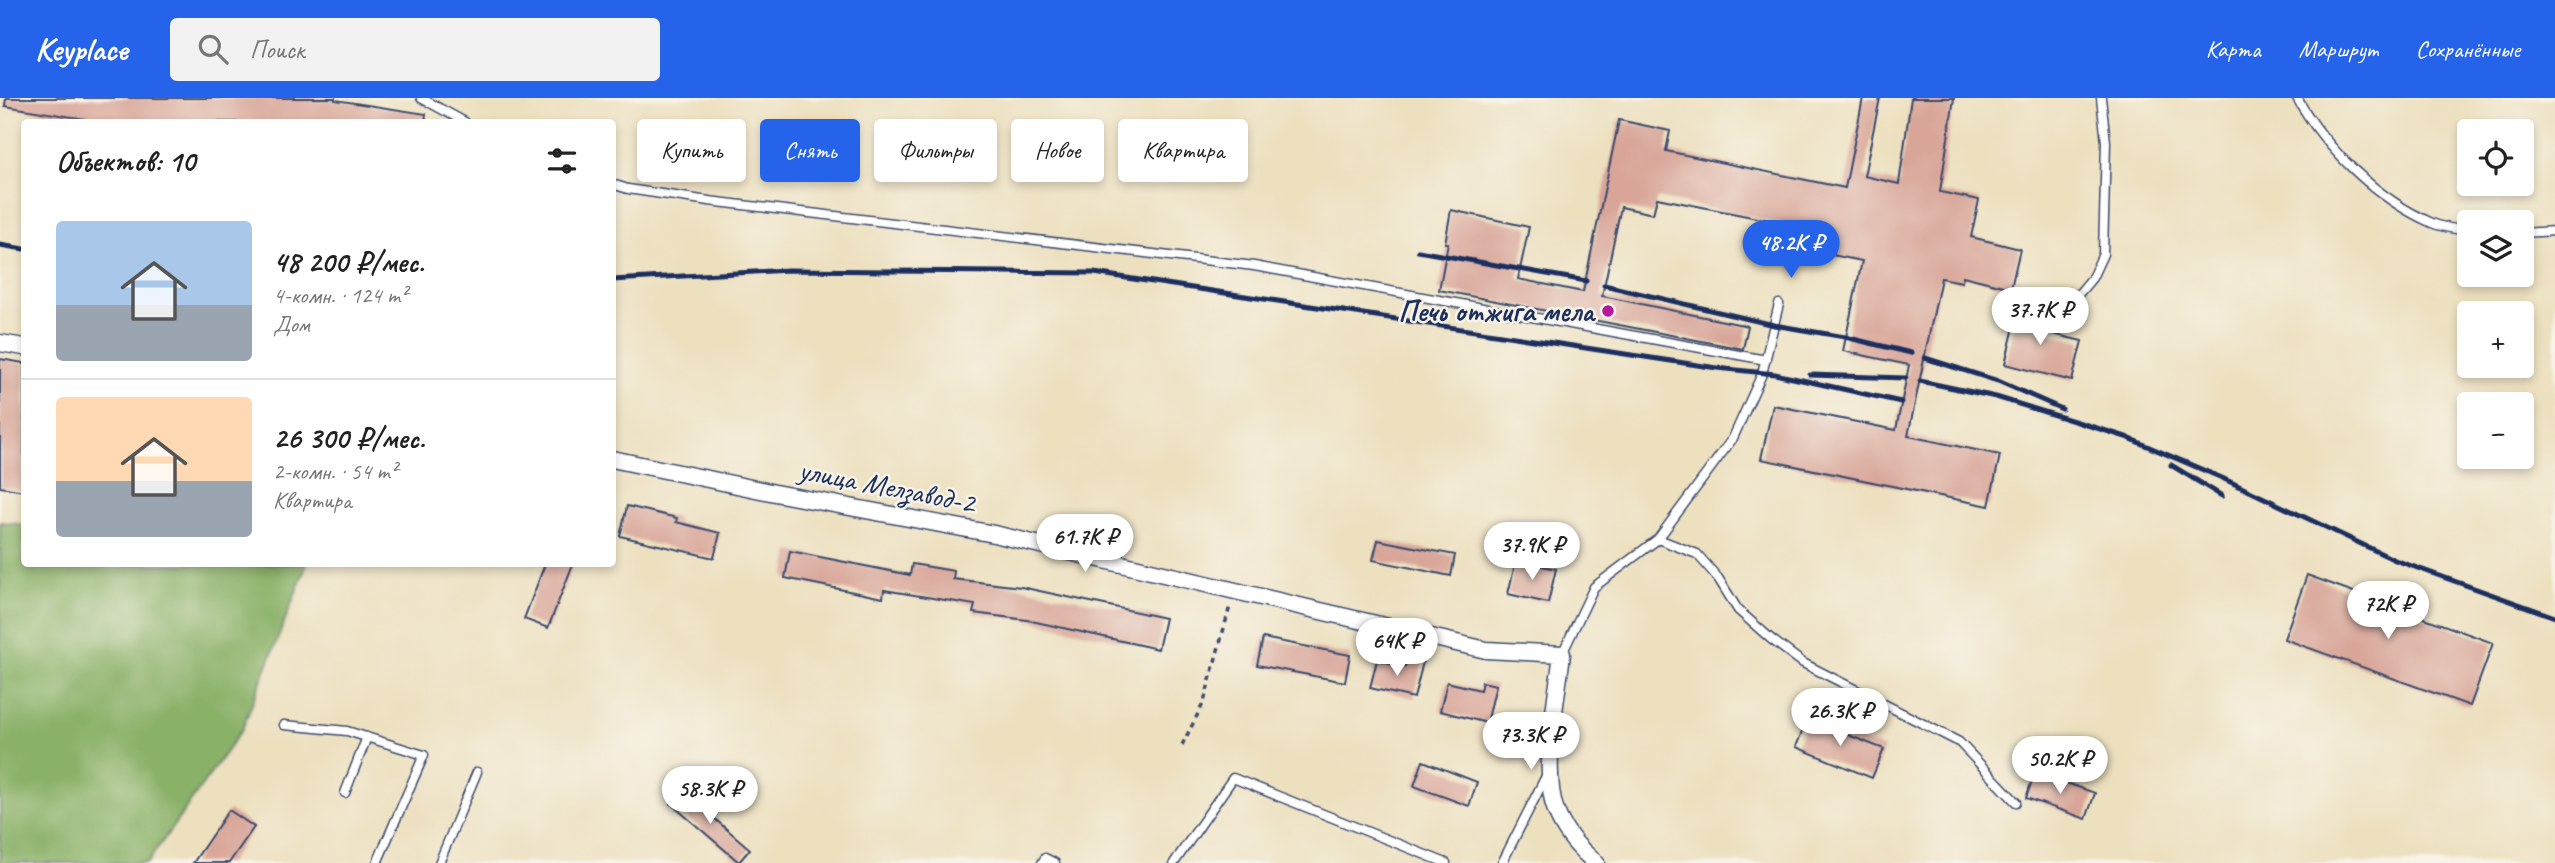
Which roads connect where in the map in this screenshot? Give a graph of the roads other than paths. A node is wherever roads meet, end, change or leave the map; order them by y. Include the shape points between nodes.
1 (421, 98) edge
2 (2101, 98) edge
3 (2297, 98) edge
4 (459, 119) edge
5 (616, 185) edge
6 (2457, 229) edge
7 (2555, 231) edge
8 (2534, 232) edge
9 (2024, 299) dead end
10 (1779, 304) dead end
11 (0, 343) edge
12 (21, 346) edge
13 (1766, 360) junction
14 (616, 460) edge
15 (1658, 539) junction
16 (1562, 654) junction
17 (284, 724) dead end
18 (367, 737) junction
19 (1549, 768) junction
20 (477, 772) dead end
21 (345, 793) dead end
22 (2016, 802) dead end
23 (377, 863) edge
24 (439, 863) edge
25 (1042, 863) edge
26 (1055, 863) edge
27 (1174, 863) edge
28 (1446, 863) edge
29 (1502, 863) edge
30 (1595, 863) edge

1 - 4 lane
2 - 9 lane via 2106,142 2103,254 2077,296 2062,302
3 - 6 lane via 2343,159 2379,191 2434,225
5 - 13 lane via 723,203 1254,265
7 - 8 lane
10 - 13 lane
11 - 12 street
13 - 15 lane via 1733,438
14 - 16 street, улица Мелзавод-2 via 994,534 1486,650
15 - 16 lane via 1594,587
15 - 22 lane via 1697,554 1738,610 1803,663 1959,742
16 - 19 street
17 - 18 lane
18 - 21 lane
18 - 23 lane via 424,755
19 - 29 lane
19 - 30 street via 1556,811 1577,848
20 - 24 lane
25 - 26 lane via 1045,858
27 - 28 lane via 1233,778

